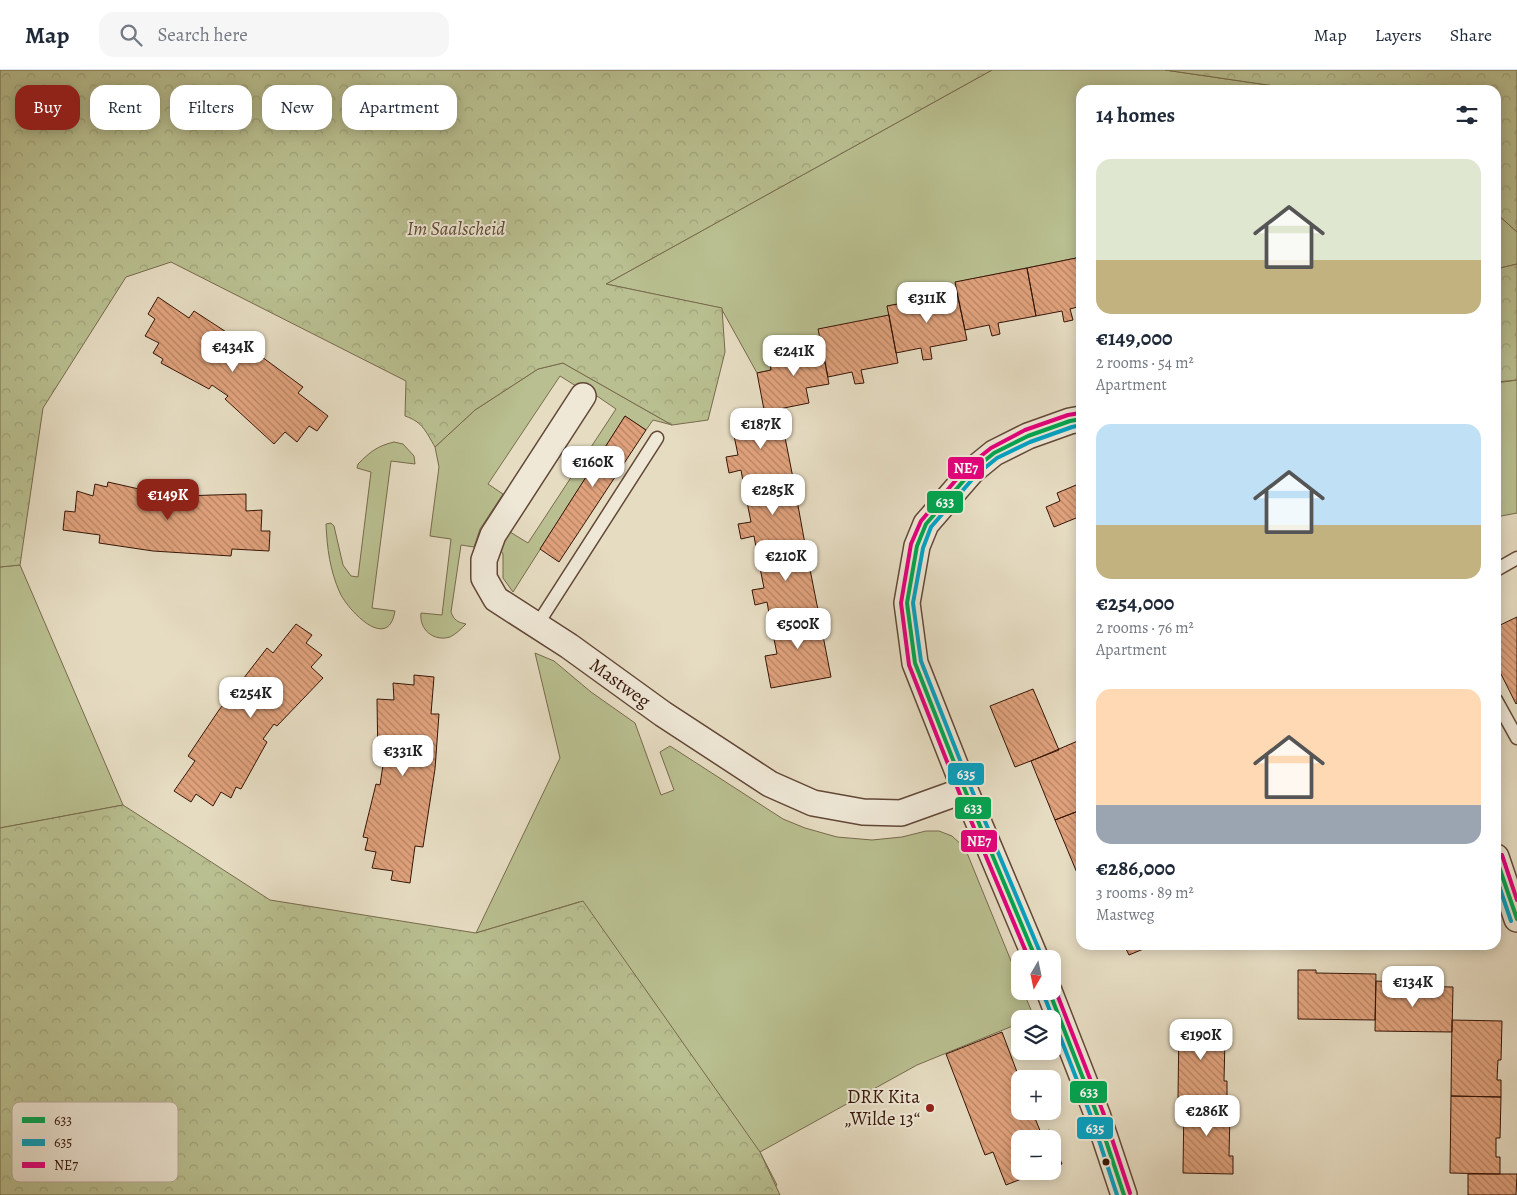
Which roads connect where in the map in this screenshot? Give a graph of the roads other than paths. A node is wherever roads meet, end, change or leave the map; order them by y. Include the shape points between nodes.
1 (583, 396) dead end
2 (1076, 420) edge
3 (657, 438) dead end
4 (1517, 558) edge
5 (1501, 567) edge
6 (537, 624) junction
7 (1501, 709) edge
8 (1517, 738) edge
9 (965, 790) junction
10 (1501, 872) edge
11 (1517, 919) edge
12 (1032, 950) edge
13 (1053, 1000) edge
14 (1124, 1195) edge

1 - 6 street, Mastweg via 494,535 484,560 484,578 496,599
2 - 9 street via 1028,436 994,453 972,470 926,524 917,546 907,603 915,663
3 - 6 lane
4 - 5 lane
6 - 9 street, Mastweg via 663,714 770,784 813,803 863,812 901,813
7 - 8 lane
9 - 12 street
10 - 11 street
13 - 14 street via 1097,1114

